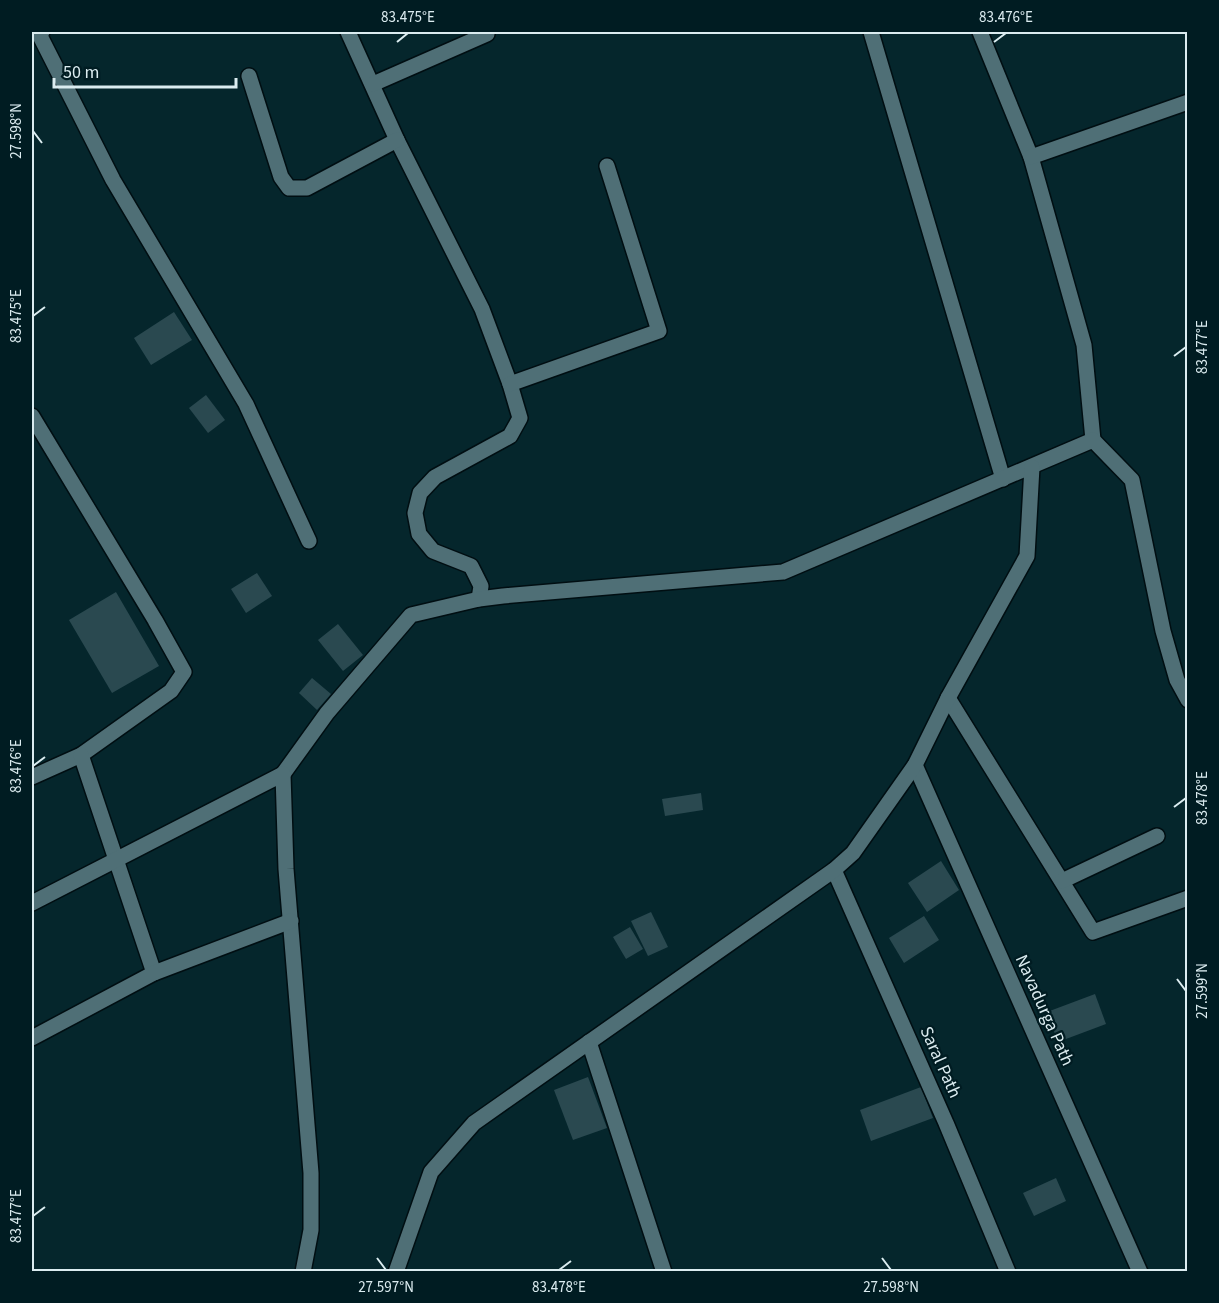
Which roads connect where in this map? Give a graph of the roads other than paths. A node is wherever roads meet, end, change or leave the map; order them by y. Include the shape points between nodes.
1 (348, 32) edge
2 (871, 32) edge
3 (980, 32) edge
4 (37, 34) edge
5 (487, 34) dead end
6 (249, 76) dead end
7 (373, 84) junction
8 (1188, 102) edge
9 (397, 140) junction
10 (1031, 157) junction
11 (607, 166) dead end
12 (510, 384) junction
13 (32, 416) edge
14 (1093, 440) junction
15 (1032, 467) junction
16 (1003, 479) junction
17 (309, 540) dead end
18 (479, 599) junction
19 (948, 698) junction
20 (1188, 700) edge
21 (81, 755) junction
22 (915, 765) junction
23 (283, 774) junction
24 (32, 777) edge
25 (1157, 836) dead end
26 (116, 862) junction
27 (834, 870) junction
28 (1062, 881) junction
29 (1188, 898) edge
30 (32, 903) edge
31 (291, 921) junction
32 (154, 974) junction
33 (32, 1038) edge
34 (589, 1042) junction
35 (303, 1272) edge
36 (396, 1272) edge
37 (664, 1272) edge
38 (1008, 1272) edge
39 (1140, 1272) edge

1 - 7 street
2 - 16 street
3 - 10 street
4 - 17 street via 112,180 246,404
5 - 7 street
6 - 9 street via 281,177 289,188 307,188
7 - 9 street
8 - 10 street
9 - 12 street via 482,309
10 - 14 street via 1084,345
11 - 12 street via 659,331
12 - 18 street via 520,418 510,436 435,477 420,493 415,513 419,534 433,551 471,566 481,586
13 - 21 street via 184,672 171,691
14 - 15 street
14 - 20 street via 1132,480 1163,631 1177,680
15 - 16 street
15 - 19 street via 1027,556
16 - 18 street via 783,573
18 - 23 street via 411,615 327,713
19 - 22 street
19 - 28 street
21 - 24 street
21 - 26 street
22 - 27 street via 853,853
22 - 39 street, Navadurga Path
23 - 26 street
23 - 31 street
25 - 28 street
26 - 30 street
26 - 32 street
27 - 34 street
27 - 38 street, Saral Path
28 - 29 street via 1093,932
31 - 32 street
31 - 35 street via 311,1173 311,1230
32 - 33 street
34 - 36 street via 474,1123 431,1172
34 - 37 street

